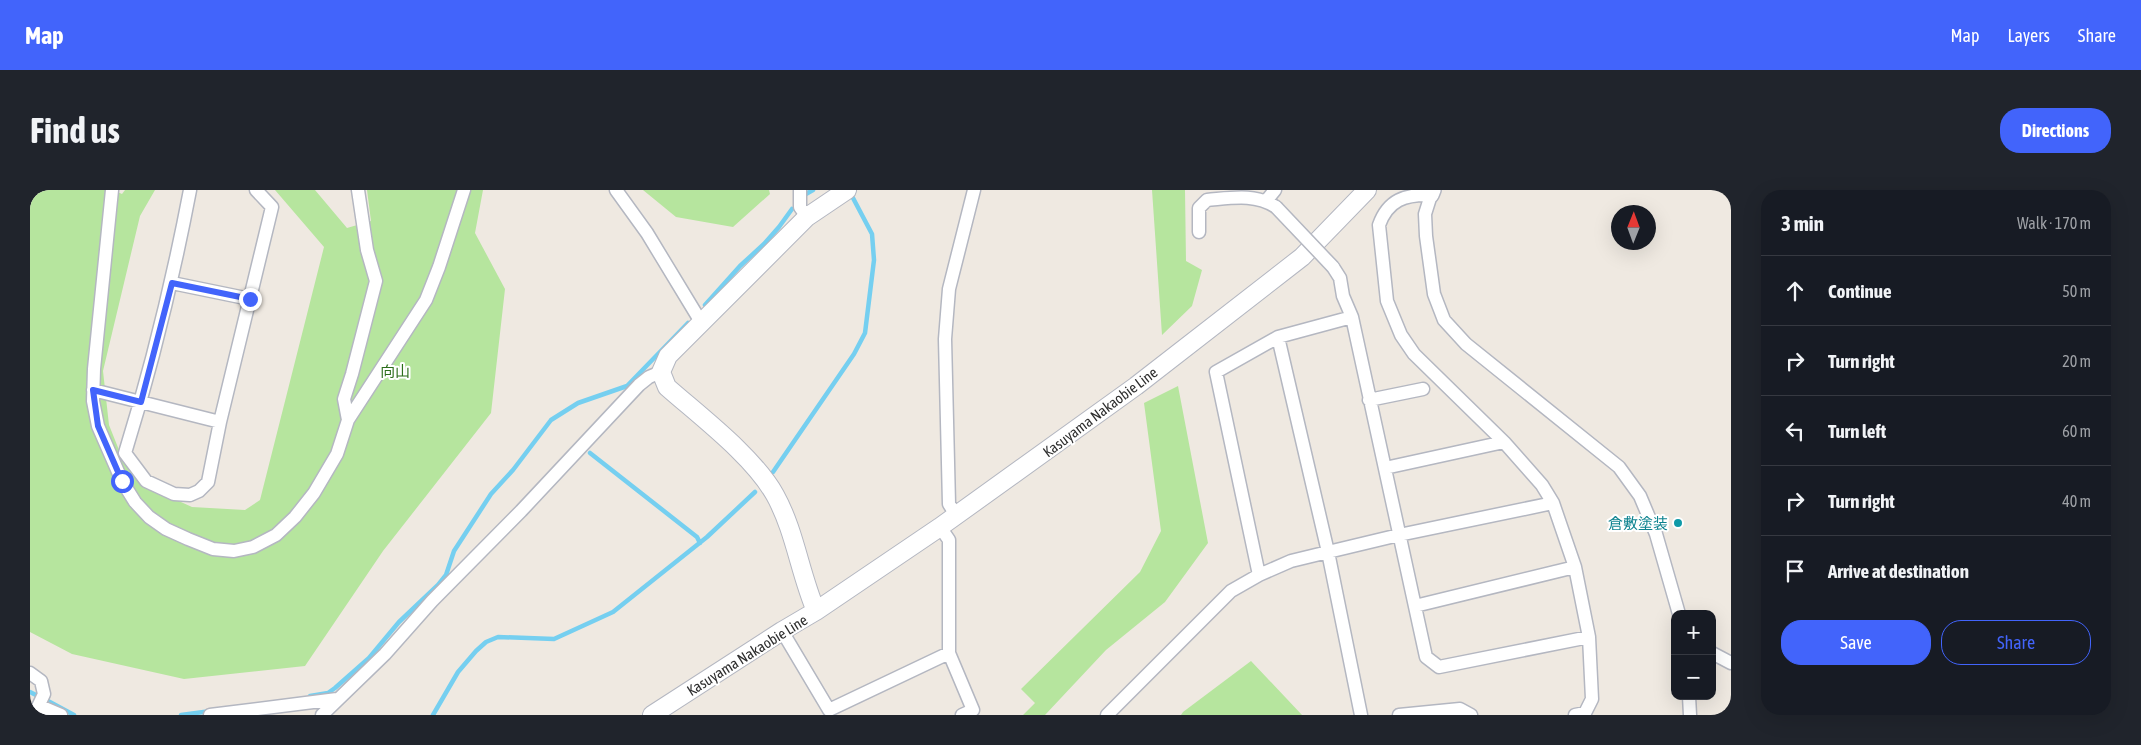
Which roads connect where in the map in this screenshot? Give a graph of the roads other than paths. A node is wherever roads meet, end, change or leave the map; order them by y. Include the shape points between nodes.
1 (112, 190) edge
2 (190, 190) edge
3 (256, 190) edge
4 (358, 190) edge
5 (464, 190) edge
6 (616, 190) edge
7 (800, 190) edge
8 (847, 190) edge
9 (974, 190) edge
10 (1275, 190) edge
11 (1367, 190) edge
12 (1432, 192) edge
13 (1271, 204) junction
14 (807, 217) junction
15 (1199, 232) dead end
16 (172, 283) junction
17 (250, 299) junction
18 (1352, 317) junction
19 (701, 322) junction
20 (1278, 336) junction
21 (661, 372) junction
22 (1423, 389) dead end
23 (93, 390) junction
24 (1370, 400) junction
25 (141, 402) junction
26 (348, 420) junction
27 (220, 422) junction
28 (1504, 442) junction
29 (1385, 468) junction
30 (1553, 504) junction
31 (956, 515) junction
32 (940, 527) junction
33 (1399, 535) junction
34 (1328, 552) junction
35 (1575, 567) junction
36 (1258, 575) junction
37 (1415, 606) junction
38 (1678, 610) edge
39 (816, 611) junction
40 (782, 631) junction
41 (1589, 637) junction
42 (950, 653) junction
43 (1714, 655) edge
44 (1731, 663) edge
45 (30, 672) edge
46 (337, 699) junction
47 (1689, 700) edge
48 (37, 710) edge
49 (61, 715) edge
50 (210, 715) edge
51 (322, 715) edge
52 (652, 715) edge
53 (962, 715) edge
54 (1107, 715) edge
55 (1362, 715) edge
56 (1399, 715) edge
57 (1471, 715) edge
58 (1575, 715) edge
59 (1690, 715) edge

1 - 23 street
2 - 16 street
3 - 17 street via 272,207
4 - 26 street via 366,250 376,281 344,400
5 - 26 street via 426,300
6 - 19 street via 647,233
7 - 14 street via 800,208
8 - 14 main road
9 - 31 street via 949,289 945,339 949,504
10 - 13 street
11 - 31 main road, Kasuyama Nakaobie Line via 1302,257 1136,386
12 - 28 street via 1414,194 1393,203 1383,213 1379,225 1387,301 1414,354
12 - 38 street via 1425,214 1426,236 1434,294 1444,320 1466,344 1619,467 1640,496
13 - 15 street via 1241,198 1207,200 1199,208
13 - 18 street, bridge via 1333,267 1340,278
14 - 19 main road
16 - 17 street
16 - 25 street
17 - 27 street
18 - 20 street
18 - 24 street
19 - 21 main road via 668,356
20 - 34 street
20 - 36 street via 1216,372
21 - 39 main road, Kasuyama Nakaobie Line via 667,386 748,460 775,494
21 - 46 street via 639,385 385,654
22 - 24 street
23 - 25 street
23 - 26 street via 98,426 122,481 136,502 149,518 166,529 213,549 234,551 253,547 276,535 295,517 314,493 336,454
24 - 29 street
25 - 27 street
25 - 27 street via 125,453 146,480 174,494 190,495 200,491 208,482
28 - 29 street
28 - 30 street via 1542,484
29 - 33 street
30 - 33 street
30 - 35 street
31 - 32 main road, Kasuyama Nakaobie Line
32 - 39 main road, Kasuyama Nakaobie Line
32 - 42 street via 948,540
33 - 34 street
33 - 37 street
34 - 36 street via 1291,561
34 - 55 street
35 - 37 street
35 - 41 street
36 - 54 street via 1232,592
37 - 41 street via 1426,657 1439,667
39 - 40 main road, Kasuyama Nakaobie Line
40 - 42 street via 829,710
40 - 52 main road, Kasuyama Nakaobie Line
41 - 58 street via 1592,699 1585,713
42 - 53 street via 973,710
43 - 44 street
45 - 48 street via 41,680 44,694
46 - 50 street
46 - 51 street
47 - 59 street
48 - 49 street
56 - 57 street via 1460,709

